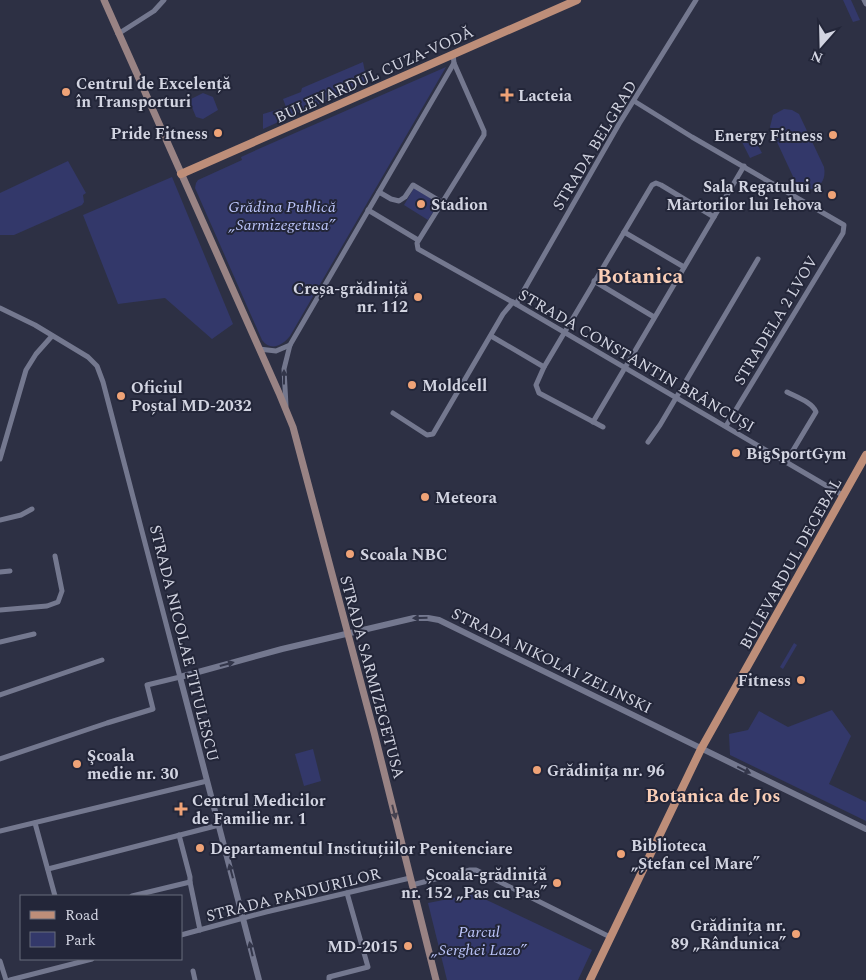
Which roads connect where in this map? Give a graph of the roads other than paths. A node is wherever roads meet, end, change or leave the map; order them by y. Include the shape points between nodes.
1 (104, 0) edge
2 (164, 0) edge
3 (577, 0) edge
4 (696, 0) edge
5 (864, 0) edge
6 (866, 4) edge
7 (118, 34) junction
8 (453, 54) junction
9 (454, 63) junction
10 (634, 101) junction
11 (744, 166) junction
12 (182, 174) junction
13 (379, 192) junction
14 (443, 203) junction
15 (368, 210) junction
16 (714, 217) junction
17 (624, 232) junction
18 (418, 240) junction
19 (758, 259) dead end
20 (684, 267) junction
21 (594, 281) junction
22 (515, 303) junction
23 (0, 308) edge
24 (654, 317) junction
25 (566, 332) junction
26 (52, 336) junction
27 (491, 336) junction
28 (290, 345) junction
29 (260, 349) junction
30 (544, 367) junction
31 (625, 368) junction
32 (787, 392) dead end
33 (676, 397) junction
34 (287, 411) junction
35 (393, 413) dead end
36 (593, 422) junction
37 (726, 426) junction
38 (603, 428) dead end
39 (648, 442) dead end
40 (866, 455) edge
41 (0, 460) edge
42 (786, 462) junction
43 (844, 496) junction
44 (32, 509) dead end
45 (0, 520) edge
46 (55, 556) dead end
47 (10, 571) dead end
48 (0, 572) edge
49 (0, 610) edge
50 (34, 634) dead end
51 (348, 634) junction
52 (0, 642) edge
53 (102, 660) dead end
54 (180, 677) junction
55 (0, 695) edge
56 (701, 749) junction
57 (0, 759) edge
58 (207, 781) junction
59 (35, 823) junction
60 (219, 825) junction
61 (866, 829) edge
62 (0, 831) edge
63 (179, 835) junction
64 (48, 869) junction
65 (190, 882) junction
66 (411, 882) junction
67 (347, 893) junction
68 (55, 895) edge
69 (136, 895) edge
70 (244, 918) junction
71 (200, 930) junction
72 (182, 935) edge
73 (610, 937) junction
74 (85, 960) edge
75 (0, 961) edge
76 (70, 962) edge
77 (193, 971) dead end
78 (8, 980) edge
79 (195, 980) edge
80 (259, 980) edge
81 (329, 980) edge
82 (436, 980) edge
83 (590, 980) edge

1 - 7 main road, STRADA SARMIZEGETUSA
2 - 7 street via 154,11
3 - 8 main road, BULEVARDUL CUZA-VODĂ
4 - 10 street, STRADA BELGRAD
5 - 6 street
7 - 12 main road, STRADA SARMIZEGETUSA
8 - 9 street
8 - 12 main road, BULEVARDUL CUZA-VODĂ
9 - 13 street
9 - 14 street via 484,135
10 - 11 street
10 - 22 street, STRADA BELGRAD
11 - 16 street
11 - 37 street, STRADELA 2 LVOV via 841,222 844,228
12 - 29 main road, STRADA SARMIZEGETUSA
13 - 14 street via 399,201 413,185
13 - 15 street
14 - 18 street
15 - 18 street
15 - 28 street
16 - 17 street via 656,183
16 - 20 street
17 - 20 street
17 - 21 street
18 - 22 street, STRADA CONSTANTIN BRÂNCUȘI via 420,251
19 - 33 street
20 - 24 street
21 - 24 street
21 - 25 street
22 - 25 street, STRADA CONSTANTIN BRÂNCUȘI
22 - 27 street, STRADA BELGRAD via 503,314
23 - 26 street, STRADA NICOLAE TITULESCU
24 - 31 street
25 - 30 street
25 - 31 street, STRADA CONSTANTIN BRÂNCUȘI
26 - 41 street via 26,370
26 - 54 street, STRADA NICOLAE TITULESCU via 91,360 102,377
27 - 30 street
27 - 35 street, STRADA BELGRAD via 432,435
28 - 29 street via 276,351
34 -> 28 street via 284,370
29 - 34 main road, STRADA SARMIZEGETUSA
30 - 36 street via 537,381 539,393
31 - 33 street, STRADA CONSTANTIN BRÂNCUȘI
31 - 36 street
32 - 42 street via 816,412
33 - 37 street, STRADA CONSTANTIN BRÂNCUȘI
33 - 39 street
34 - 51 main road, STRADA SARMIZEGETUSA
36 - 38 street
37 - 42 street, STRADA CONSTANTIN BRÂNCUȘI
40 - 43 main road, BULEVARDUL DECEBAL
42 - 43 street, STRADA CONSTANTIN BRÂNCUȘI
43 - 56 main road, BULEVARDUL DECEBAL
44 - 45 street
46 - 49 street via 62,591 58,602
47 - 48 street
50 - 52 street
54 -> 51 street, STRADA NIKOLAI ZELINSKI
56 -> 51 street, STRADA NIKOLAI ZELINSKI via 439,620 414,618
51 -> 66 main road, STRADA SARMIZEGETUSA
53 - 55 street
54 - 57 street via 147,685 153,709
54 - 58 street, STRADA NICOLAE TITULESCU
56 -> 61 street, STRADA NIKOLAI ZELINSKI
56 - 73 main road, BULEVARDUL DECEBAL
58 - 59 street
58 - 60 street, STRADA NICOLAE TITULESCU
59 - 62 street
59 - 64 street
60 - 63 street
70 -> 60 street, STRADA NICOLAE TITULESCU
63 - 64 street
63 - 65 street
64 - 68 street
65 - 69 street
65 - 71 street
66 - 67 street, STRADA PANDURILOR
66 - 73 street, STRADA PANDURILOR via 476,870
66 - 82 main road, STRADA SARMIZEGETUSA
67 - 70 street, STRADA PANDURILOR
67 - 81 street via 368,967 328,977
70 - 71 street, STRADA PANDURILOR
80 -> 70 street, STRADA NICOLAE TITULESCU
71 - 72 street, STRADA PANDURILOR
73 - 83 main road, BULEVARDUL DECEBAL
74 - 76 street
75 - 78 street
76 - 78 street
77 - 79 street

